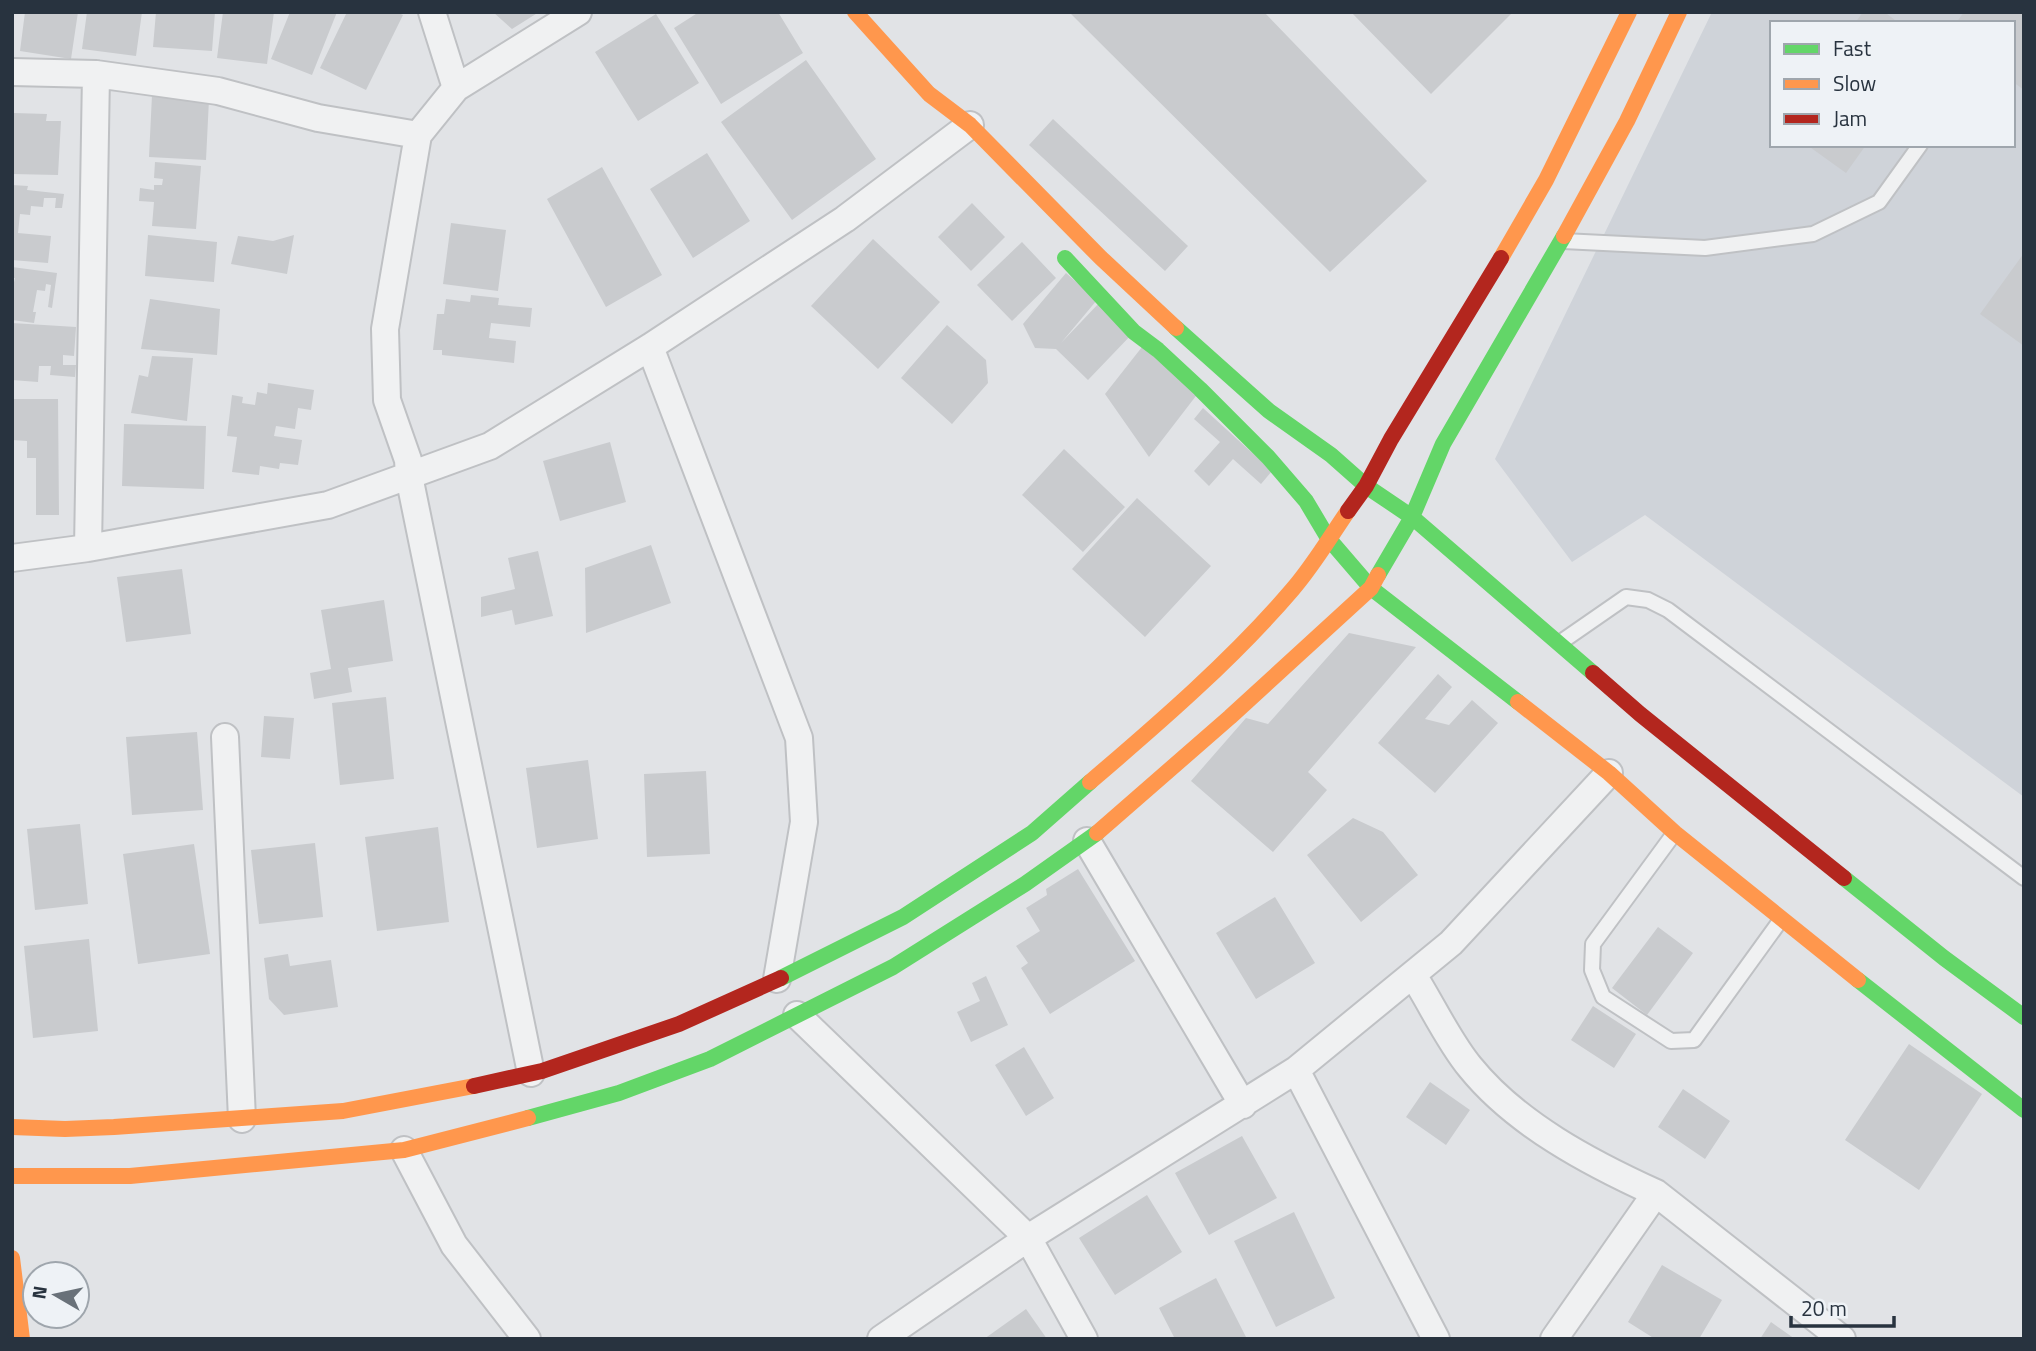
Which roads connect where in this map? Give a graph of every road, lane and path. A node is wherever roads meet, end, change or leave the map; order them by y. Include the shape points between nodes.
1 (432, 12) edge
2 (578, 12) edge
3 (855, 12) edge
4 (1629, 12) edge
5 (1679, 12) edge
6 (12, 72) edge
7 (96, 74) junction
8 (456, 88) junction
9 (929, 94) junction
10 (418, 135) junction
11 (960, 139) junction
12 (1919, 147) edge
13 (1562, 241) junction
14 (1054, 247) dead end
15 (650, 347) junction
16 (409, 476) junction
17 (1366, 485) junction
18 (1412, 517) junction
19 (1328, 538) junction
20 (88, 548) junction
21 (12, 558) edge
22 (1371, 588) junction
23 (1559, 644) junction
24 (225, 737) dead end
25 (1609, 773) junction
26 (1675, 832) junction
27 (1087, 841) junction
28 (2024, 878) edge
29 (1781, 920) junction
30 (1413, 975) junction
31 (777, 979) junction
32 (797, 1015) junction
33 (2024, 1017) edge
34 (1296, 1070) junction
35 (531, 1073) junction
36 (1243, 1105) junction
37 (2024, 1110) edge
38 (242, 1119) junction
39 (12, 1127) edge
40 (404, 1150) junction
41 (12, 1176) edge
42 (1656, 1194) junction
43 (1028, 1238) junction
44 (12, 1258) edge
45 (22, 1339) edge
46 (527, 1339) edge
47 (881, 1339) edge
48 (1084, 1339) edge
49 (1436, 1339) edge
50 (1554, 1339) edge
51 (1842, 1339) edge

1 - 8 street
2 - 8 street
3 - 9 street
4 - 17 street via 1546,180
5 - 13 street
6 - 7 street
7 - 10 street via 218,91 318,118
7 - 20 street
8 - 10 street
9 - 11 street
9 - 11 street
10 - 16 street via 385,329 387,400
11 - 15 street
11 - 17 street via 1101,258 1269,411
12 - 13 lane via 1879,202 1813,234 1705,248
13 - 18 street via 1443,444
14 - 19 street via 1134,332 1184,373 1268,457 1306,501
15 - 16 street via 490,446
15 - 31 street via 799,738 804,822
16 - 20 street via 328,505
16 - 35 street
17 - 18 street
17 - 19 street
18 - 22 street
18 - 23 street
19 - 22 street
19 - 31 street via 1265,621 1032,833 903,917
20 - 21 street
22 - 25 street
22 - 27 street
23 - 28 lane via 1626,597 1648,600 1668,610
23 - 33 street via 1944,958
24 - 38 street
25 - 26 street
25 - 30 street via 1451,943
26 - 29 street
26 - 29 lane via 1593,944 1592,970 1603,997 1671,1041 1694,1040
27 - 32 street via 916,953
27 - 36 street
29 - 37 street
30 - 34 street
30 - 42 street via 1468,1065 1499,1099 1551,1136
31 - 35 street via 679,1024
32 - 40 street via 663,1078
32 - 43 street
34 - 36 street
34 - 49 street
35 - 38 street via 354,1109
36 - 43 street
38 - 39 street via 65,1129
40 - 41 street via 130,1176
40 - 46 street via 454,1245
42 - 50 street
42 - 51 street
43 - 47 street
43 - 48 street
44 - 45 street

